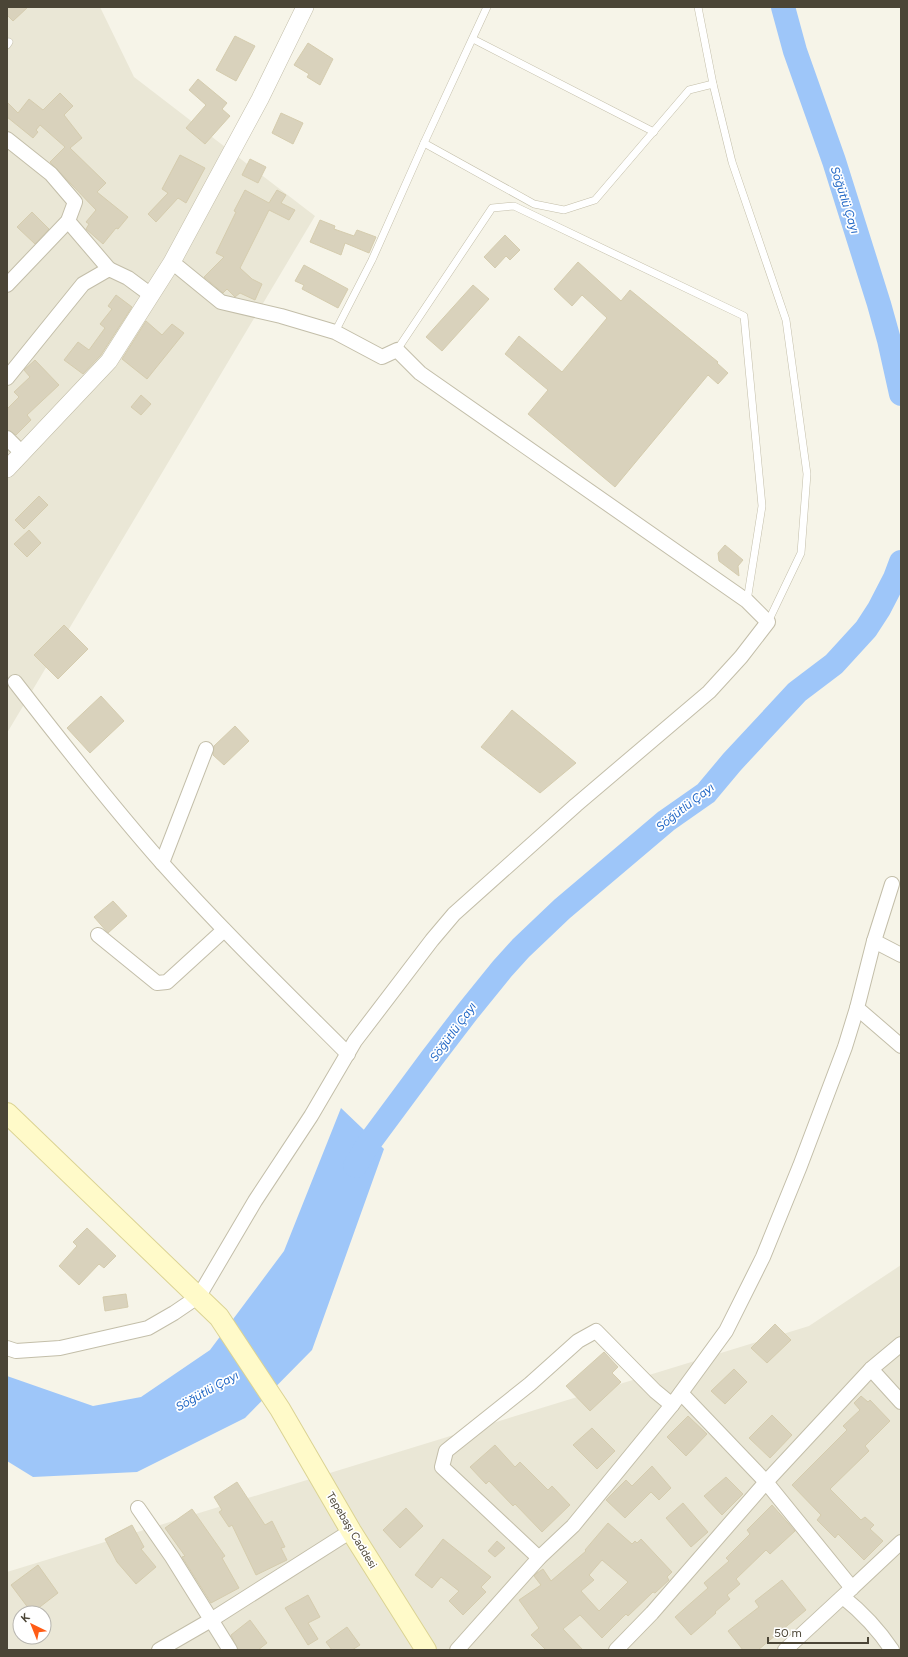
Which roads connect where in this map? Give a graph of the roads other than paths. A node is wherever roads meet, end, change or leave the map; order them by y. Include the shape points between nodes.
1 (305, 7) edge
2 (487, 7) edge
3 (698, 7) edge
4 (473, 39) junction
5 (713, 84) junction
6 (654, 132) junction
7 (7, 139) edge
8 (424, 143) junction
9 (68, 221) junction
10 (172, 262) junction
11 (109, 269) junction
12 (7, 285) edge
13 (151, 295) junction
14 (335, 332) junction
15 (397, 350) junction
16 (7, 378) edge
17 (7, 438) edge
18 (22, 453) junction
19 (7, 469) edge
20 (747, 602) junction
21 (768, 622) junction
22 (15, 682) dead end
23 (206, 749) dead end
24 (162, 863) junction
25 (892, 884) dead end
26 (224, 930) junction
27 (98, 935) dead end
28 (874, 941) junction
29 (901, 955) edge
30 (857, 1008) junction
31 (901, 1046) edge
32 (348, 1054) junction
33 (7, 1113) edge
34 (199, 1296) junction
35 (901, 1344) edge
36 (7, 1348) edge
37 (871, 1369) junction
38 (681, 1393) junction
39 (901, 1402) edge
40 (672, 1405) junction
41 (766, 1482) junction
42 (138, 1508) dead end
43 (351, 1531) junction
44 (901, 1542) edge
45 (539, 1558) junction
46 (848, 1593) junction
47 (211, 1620) junction
48 (159, 1650) edge
49 (230, 1650) edge
50 (426, 1650) edge
51 (457, 1650) edge
52 (616, 1650) edge
53 (785, 1650) edge
54 (892, 1650) edge

1 - 10 street via 260,99
2 - 4 lane
3 - 5 lane
4 - 6 lane
4 - 8 lane
5 - 6 lane via 689,90
5 - 21 lane via 732,162 786,320 808,474 801,553
6 - 8 lane via 595,200 564,210 534,204
7 - 9 street via 51,174 75,202
8 - 14 lane via 372,260
9 - 11 street
9 - 12 street
10 - 13 street
10 - 14 street via 221,302
11 - 13 street via 128,278
11 - 16 street via 83,284
13 - 18 street via 108,361
14 - 15 street via 382,357
15 - 20 street via 420,372
15 - 20 lane via 492,208 514,206 744,316 762,506
17 - 18 street
18 - 19 street
20 - 21 street
21 - 32 street via 709,692 576,805 454,914 406,973
22 - 24 street via 86,773
23 - 24 street
24 - 26 street
25 - 28 street
26 - 27 street via 167,982 157,983
26 - 32 street
28 - 29 street
28 - 30 street
30 - 31 street
30 - 38 street via 800,1166 762,1257 726,1331
32 - 34 street via 255,1201
33 - 34 main road, Tepebaşı Caddesi
34 - 36 street via 148,1328 60,1348 16,1351
34 - 43 main road, Tepebaşı Caddesi via 219,1316 280,1409
35 - 37 street
37 - 39 street
37 - 41 street
38 - 40 street
38 - 41 street
40 - 45 street via 574,1526
40 - 45 street via 596,1331 578,1341 530,1384 446,1451 442,1467
41 - 46 street
41 - 52 street via 652,1613
42 - 47 street
43 - 47 street
43 - 50 main road, Tepebaşı Caddesi
44 - 46 street
45 - 51 street
46 - 53 street
46 - 54 street
47 - 48 street
47 - 49 street

